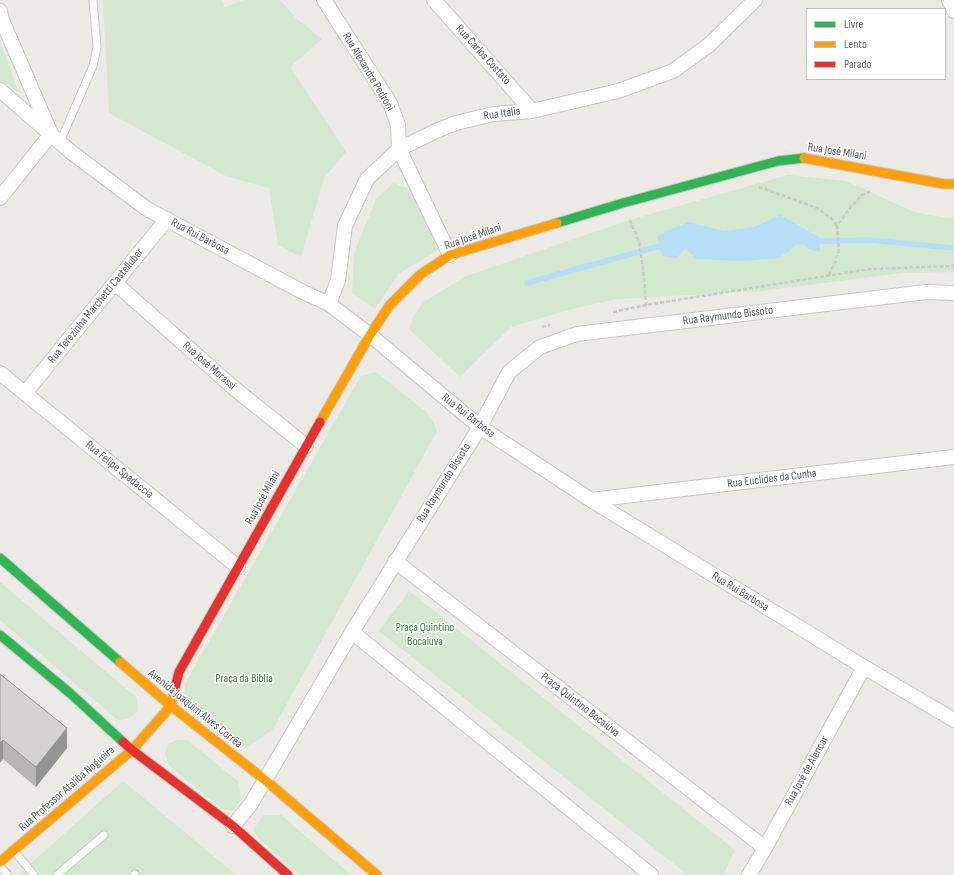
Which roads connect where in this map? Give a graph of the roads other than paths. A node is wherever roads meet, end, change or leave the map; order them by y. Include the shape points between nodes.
1 (93, 0) edge
2 (324, 0) edge
3 (434, 0) edge
4 (755, 0) edge
5 (949, 0) edge
6 (954, 11) edge
7 (1, 16) edge
8 (0, 90) edge
9 (532, 111) junction
10 (55, 138) junction
11 (399, 149) junction
12 (954, 184) edge
13 (0, 198) edge
14 (167, 219) junction
15 (450, 255) junction
16 (115, 283) junction
17 (954, 293) edge
18 (329, 304) junction
19 (370, 335) junction
20 (0, 372) edge
21 (25, 393) junction
22 (480, 427) junction
23 (306, 446) junction
24 (954, 457) edge
25 (591, 500) junction
26 (0, 558) edge
27 (395, 561) junction
28 (238, 566) junction
29 (352, 632) junction
30 (0, 635) edge
31 (864, 667) junction
32 (170, 706) junction
33 (954, 720) edge
34 (132, 750) junction
35 (265, 780) junction
36 (233, 826) junction
37 (104, 835) dead end
38 (765, 848) junction
39 (14, 850) junction
40 (0, 862) edge
41 (0, 867) edge
42 (8, 875) edge
43 (34, 875) edge
44 (58, 875) edge
45 (288, 875) edge
46 (377, 875) edge
47 (651, 875) edge
48 (749, 875) edge

1 - 10 lane via 97,47 93,66
2 - 11 street, Rua Alexandre Pedroni via 390,103 398,125
3 - 9 street, Rua Carlos Costato
4 - 9 street, Rua Itália via 709,45 672,70 618,91
5 - 6 street
7 - 10 street
8 - 10 street, Rua Rui Barbosa
9 - 11 street, Rua Itália via 493,114 456,122
10 - 13 street
10 - 14 street, Rua Rui Barbosa via 147,209
11 - 15 street
11 - 18 street, Rua Itália via 367,179 360,192 345,226 338,280
12 - 15 street, Rua José Milani via 802,158 778,161 623,203
14 - 16 street, Rua Terezinha Marchetti Castelluber
14 - 18 street, Rua Rui Barbosa
15 - 19 street, Rua José Milani via 421,274 389,306
16 - 21 street, Rua Terezinha Marchetti Castelluber
16 - 23 street, Rua José Morassi via 236,389
17 - 22 street, Rua Raymundo Bissoto via 926,292 577,334 540,347 509,372
18 - 19 street, Rua Rui Barbosa
19 - 22 street, Rua Rui Barbosa
19 - 23 street, Rua José Milani
20 - 21 street, Rua Felipe Spadaccia
21 - 28 street, Rua Felipe Spadaccia
22 - 25 street, Rua Rui Barbosa
22 - 27 street, Rua Raymundo Bissoto
23 - 28 street, Rua José Milani
24 - 25 street, Rua Euclides da Cunha
25 - 31 street, Rua Rui Barbosa
26 - 32 street, Avenida Joaquim Alves Corrêa
27 - 29 street, Rua Raymundo Bissoto
27 - 38 street, Praça Quintino Bocaiúva
28 - 32 street, Rua José Milani via 179,672
29 - 35 street, Rua Raymundo Bissoto
29 - 47 street
30 - 34 street via 71,694
31 - 33 street, Rua Rui Barbosa
31 - 38 street, Rua José de Alencar
32 - 34 street, Rua Professor Ataliba Nogueira
32 - 35 street, Avenida Joaquim Alves Corrêa
34 - 36 street
34 - 39 street, Rua Professor Ataliba Nogueira
35 - 36 street, Rua Raymundo Bissoto via 251,804
35 - 46 street, Avenida Joaquim Alves Corrêa
36 - 45 street
37 - 44 lane
38 - 48 street, Rua José de Alencar
39 - 40 street, Rua Professor Ataliba Nogueira
39 - 43 lane
41 - 42 lane

